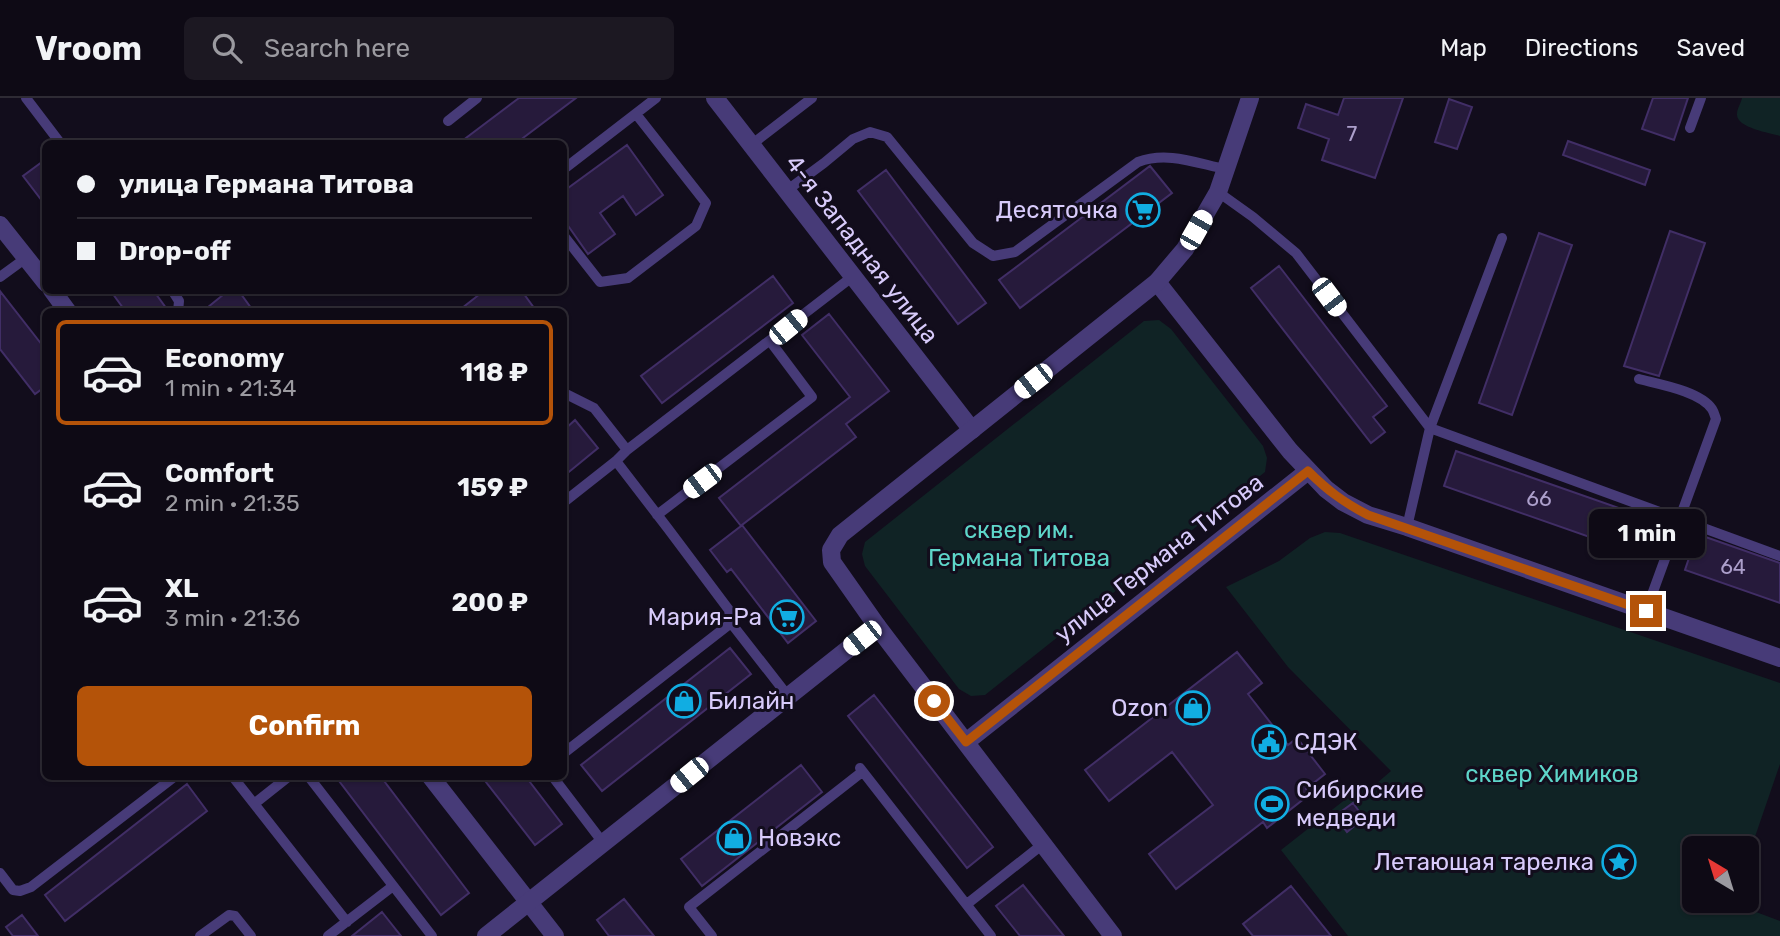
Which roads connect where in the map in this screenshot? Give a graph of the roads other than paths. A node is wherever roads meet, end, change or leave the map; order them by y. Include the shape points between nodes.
1 (26, 98) edge
2 (477, 98) edge
3 (656, 98) edge
4 (715, 98) edge
5 (812, 98) edge
6 (1250, 98) edge
7 (1701, 98) edge
8 (636, 114) junction
9 (448, 121) dead end
10 (1690, 128) dead end
11 (58, 140) edge
12 (751, 145) junction
13 (567, 167) edge
14 (1225, 169) junction
15 (786, 191) junction
16 (1217, 192) junction
17 (0, 225) edge
18 (1502, 238) dead end
19 (567, 240) edge
20 (26, 258) junction
21 (0, 277) edge
22 (852, 277) junction
23 (42, 278) edge
24 (1157, 282) junction
25 (770, 341) junction
26 (1639, 379) dead end
27 (567, 394) edge
28 (1430, 428) junction
29 (972, 430) junction
30 (628, 450) junction
31 (615, 461) junction
32 (1308, 471) junction
33 (567, 500) edge
34 (657, 515) junction
35 (1680, 519) junction
36 (1407, 527) junction
37 (1780, 556) edge
38 (1646, 611) junction
39 (731, 623) junction
40 (877, 626) junction
41 (1780, 658) edge
42 (788, 696) junction
43 (966, 742) junction
44 (567, 751) edge
45 (170, 780) edge
46 (235, 780) edge
47 (284, 780) edge
48 (311, 780) edge
49 (433, 780) edge
50 (555, 780) edge
51 (254, 804) junction
52 (604, 844) junction
53 (1043, 844) junction
54 (0, 873) edge
55 (393, 886) junction
56 (529, 903) junction
57 (967, 904) junction
58 (346, 922) junction
59 (200, 936) edge
60 (251, 936) edge
61 (328, 936) edge
62 (432, 936) edge
63 (486, 936) edge
64 (555, 936) edge
65 (712, 936) edge
66 (991, 936) edge
67 (1113, 936) edge

1 - 11 lane
2 - 9 lane
3 - 8 lane
4 - 12 street, 4-я Западная улица
5 - 12 lane
6 - 14 street
7 - 10 lane
8 - 13 lane
8 - 19 lane via 706,203 696,226 628,278 600,282
12 - 15 street, 4-я Западная улица
14 - 15 lane via 1150,157 1015,253 993,256 973,243 887,137 879,134 870,132 853,139
14 - 16 street
15 - 22 street, 4-я Западная улица
16 - 24 street via 1185,249
16 - 28 lane via 1296,253
17 - 20 street
18 - 28 lane
20 - 21 lane
20 - 23 street
22 - 25 lane
22 - 29 street, 4-я Западная улица
24 - 29 street
24 - 32 street
25 - 30 lane
25 - 34 lane via 812,397
26 - 35 lane via 1683,390 1711,407 1716,419
27 - 30 lane via 594,408
28 - 35 lane
28 - 36 lane
29 - 40 street via 839,535 831,550 832,562
30 - 31 lane
31 - 33 lane
31 - 34 lane
32 - 36 street via 1343,502
32 - 43 street, улица Германа Титова
34 - 39 lane via 729,610
35 - 37 lane
35 - 38 lane
36 - 38 street
38 - 41 street
39 - 42 lane
39 - 44 lane
40 - 42 street
40 - 43 street
42 - 52 street
43 - 53 street
45 - 54 lane via 31,887 13,890
46 - 51 lane
47 - 51 lane
48 - 55 lane
49 - 56 street
50 - 52 lane
51 - 58 lane
52 - 56 street
53 - 57 lane
53 - 67 street
55 - 58 lane
55 - 62 lane
56 - 63 street
56 - 64 street
57 - 65 lane via 860,769 689,907
57 - 66 lane
58 - 61 lane
59 - 60 lane via 229,915

